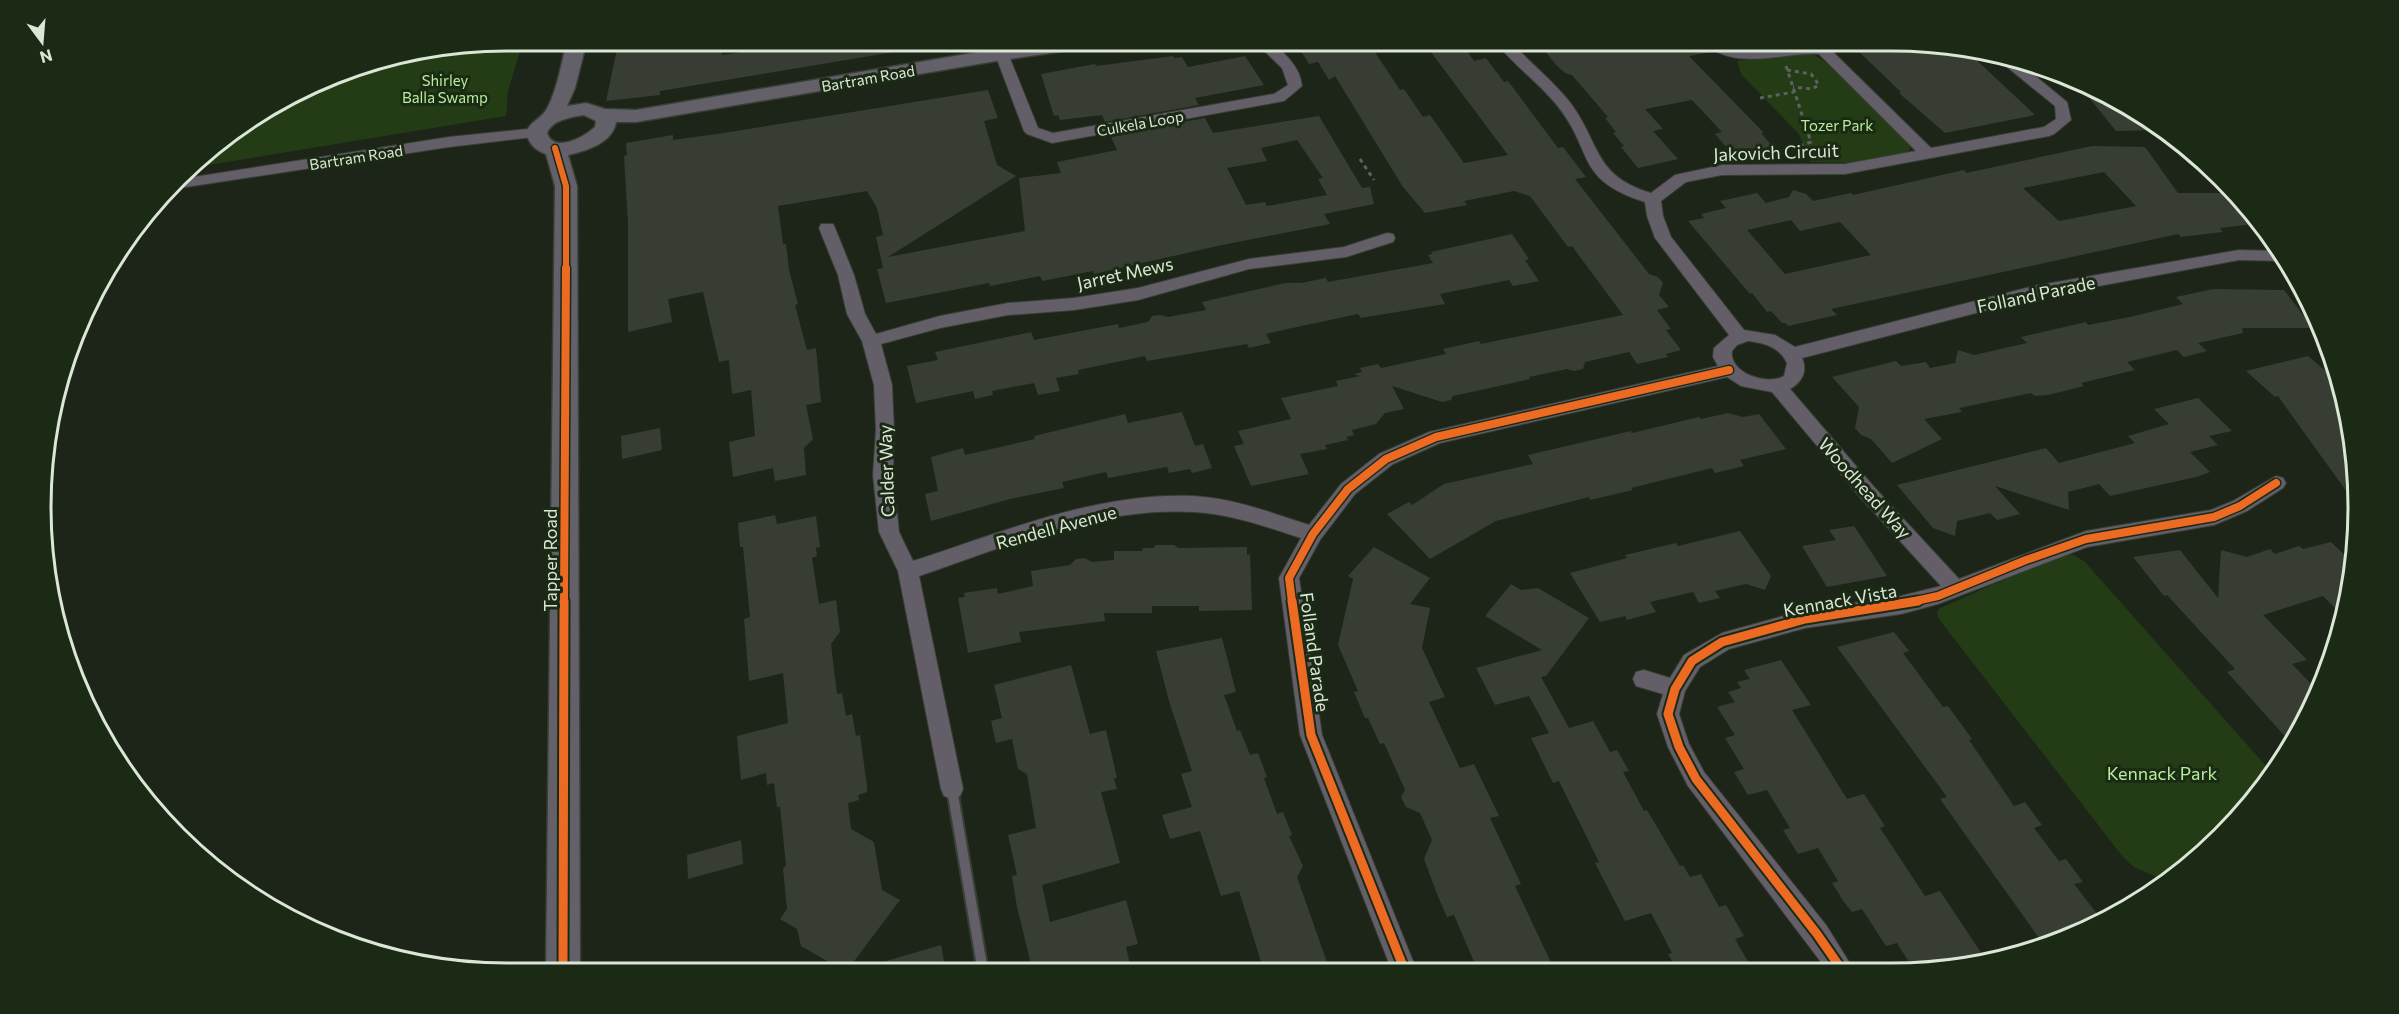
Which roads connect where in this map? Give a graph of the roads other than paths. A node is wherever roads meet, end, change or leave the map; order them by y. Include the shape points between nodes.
1 (575, 51) edge
2 (1023, 51) edge
3 (1273, 51) edge
4 (1280, 51) edge
5 (1510, 51) edge
6 (1728, 51) edge
7 (1781, 51) edge
8 (1824, 51) edge
9 (1002, 54) junction
10 (1281, 58) junction
11 (2019, 69) edge
12 (568, 103) junction
13 (604, 122) junction
14 (537, 133) junction
15 (580, 146) junction
16 (555, 148) junction
17 (1928, 154) junction
18 (187, 183) edge
19 (566, 186) junction
20 (1653, 199) junction
21 (827, 228) dead end
22 (1387, 238) dead end
23 (2272, 256) edge
24 (1740, 337) junction
25 (872, 341) junction
26 (1792, 354) junction
27 (1729, 370) junction
28 (1777, 386) junction
29 (2276, 483) dead end
30 (1313, 534) junction
31 (908, 571) junction
32 (1955, 588) junction
33 (1644, 679) dead end
34 (1675, 689) junction
35 (952, 789) joint
36 (563, 963) edge
37 (981, 963) edge
38 (1402, 963) edge
39 (1837, 963) edge

1 - 12 street
2 - 9 street, Bartram Road
3 - 10 street, Culkela Loop
4 - 10 street, Culkela Loop
5 - 20 street via 1569,111 1597,168 1617,186
6 - 7 street
8 - 17 street
9 - 10 street, Culkela Loop via 1032,131 1052,138 1279,98 1295,86
9 - 13 street, Bartram Road
11 - 17 street, Jakovich Circuit via 2062,105 2064,120 2049,131
12 - 13 street via 586,109
12 - 14 street
13 - 15 street, Bartram Road via 600,135
14 - 16 street via 544,145
14 - 18 street, Bartram Road via 450,142
15 - 16 street
15 - 19 street, Tapper Road
16 - 19 street, Tapper Road
17 - 20 street, Jakovich Circuit via 1845,169 1722,170 1681,178
19 - 36 street, Tapper Road
20 - 24 street via 1663,238
21 - 25 street, Calder Way via 856,314
22 - 25 street, Jarret Mews via 1346,252 1249,264 1138,294 1008,309
23 - 26 street, Folland Parade via 2239,255 2034,292
24 - 26 street via 1772,340
24 - 27 street via 1723,347 1721,356
25 - 31 street, Calder Way via 883,386 883,475 889,532
26 - 28 street via 1797,369 1794,377
27 - 28 street via 1746,382
27 - 30 street, Folland Parade via 1436,437 1386,459 1348,489
28 - 32 street, Woodhead Way
29 - 32 street, Kennack Vista via 2214,517 2086,539
30 - 31 street, Rendell Avenue via 1263,518 1195,504 1143,505 1071,519
30 - 38 street, Folland Parade via 1289,578 1311,735
31 - 35 street, Calder Way
32 - 34 street, Kennack Vista via 1901,605 1805,619 1722,642 1692,661
33 - 34 street
34 - 39 street, Kennack Vista via 1668,714 1696,779
35 - 37 lane

